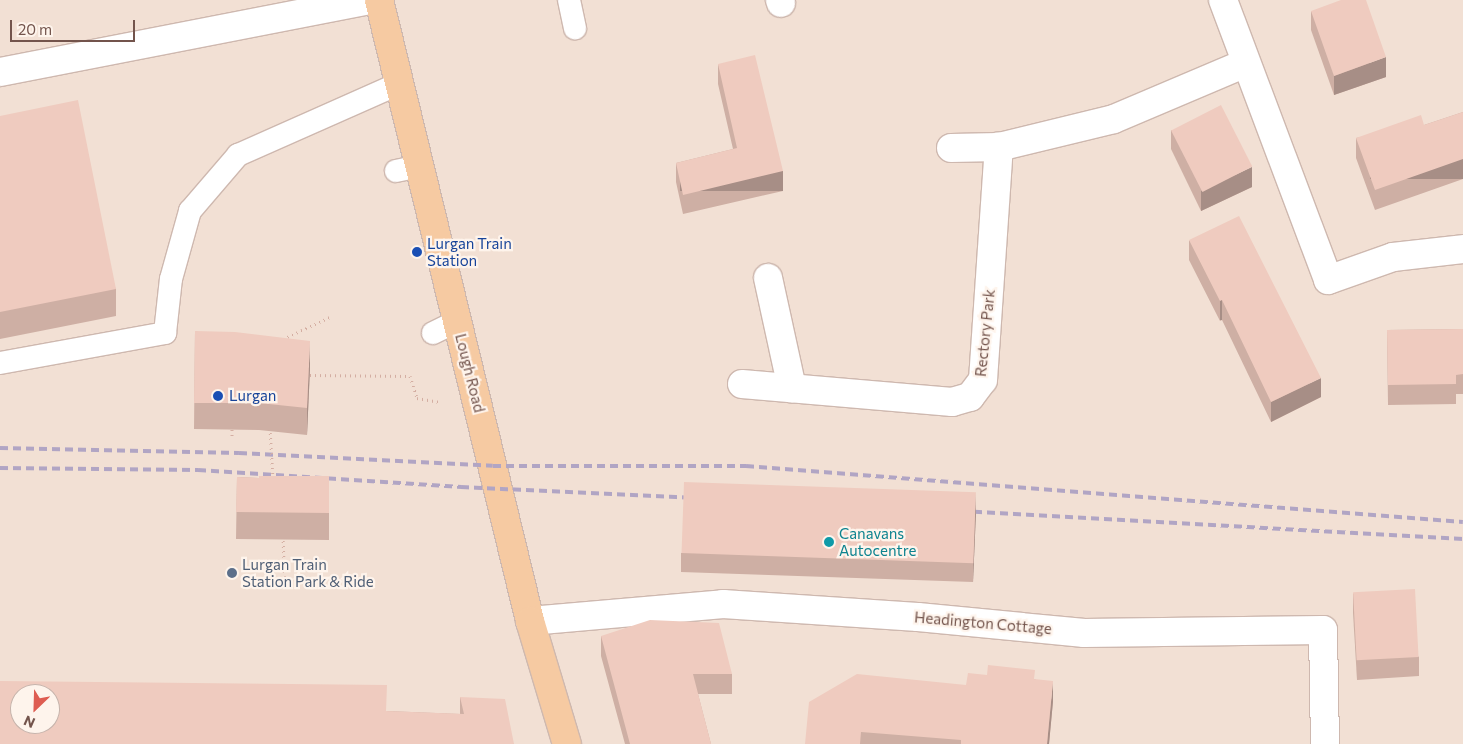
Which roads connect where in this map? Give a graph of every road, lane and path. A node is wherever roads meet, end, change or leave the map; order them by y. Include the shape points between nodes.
1 (369, 0) edge
2 (379, 0) edge
3 (569, 0) edge
4 (1223, 0) edge
5 (575, 28) dead end
6 (1246, 63) junction
7 (0, 72) edge
8 (398, 84) junction
9 (951, 148) dead end
10 (999, 148) junction
11 (1463, 250) edge
12 (768, 278) dead end
13 (332, 316) dead end
14 (458, 321) junction
15 (434, 333) dead end
16 (277, 342) edge
17 (0, 363) edge
18 (310, 375) edge
19 (742, 384) dead end
20 (792, 388) junction
21 (440, 402) dead end
22 (233, 420) edge
23 (270, 421) edge
24 (232, 436) dead end
25 (274, 487) edge
26 (281, 531) edge
27 (285, 588) dead end
28 (530, 621) junction
29 (566, 744) edge
30 (1325, 744) edge

1 - 7 street
2 - 8 main road, Lough Road
3 - 5 lane
4 - 6 street
6 - 10 street via 1114,119
6 - 11 street via 1328,280 1393,257
8 - 14 main road, Lough Road via 408,168
8 - 17 lane via 238,155 190,211 171,279 165,334
9 - 10 street
10 - 20 street, Rectory Park via 984,380 970,397 952,402
12 - 20 street
13 - 16 path
14 - 15 lane
14 - 28 main road, Lough Road
18 - 21 path via 410,376 417,398
19 - 20 street, Rectory Park
22 - 24 path
23 - 25 path, bridge
26 - 27 path
28 - 29 main road, Lough Road
28 - 30 street, Headington Cottage via 723,604 918,617 1084,633 1323,630

